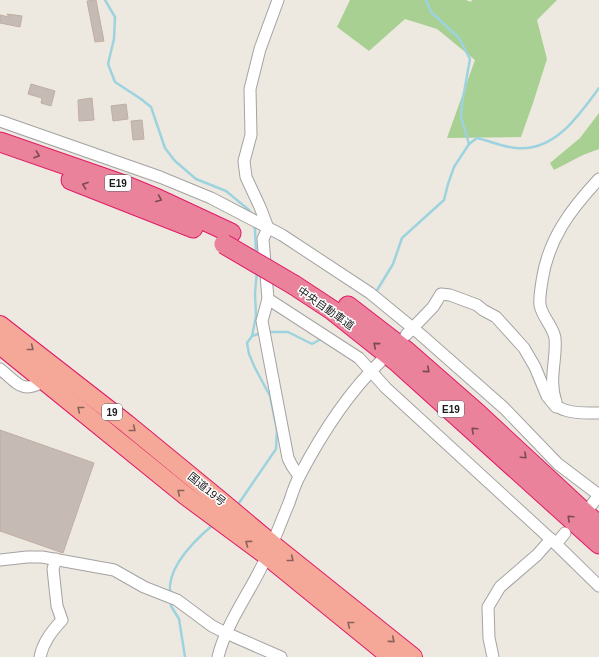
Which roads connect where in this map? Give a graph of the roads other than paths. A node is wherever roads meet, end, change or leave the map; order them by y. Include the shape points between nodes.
1 (278, 0) edge
2 (0, 121) edge
3 (0, 142) edge
4 (0, 155) edge
5 (599, 179) edge
6 (265, 226) junction
7 (228, 239) junction
8 (294, 278) junction
9 (268, 299) junction
10 (0, 325) edge
11 (409, 332) junction
12 (0, 345) edge
13 (380, 362) dead end
14 (0, 369) edge
15 (371, 370) junction
16 (45, 380) junction
17 (560, 407) junction
18 (599, 413) edge
19 (300, 476) junction
20 (599, 495) edge
21 (590, 506) dead end
22 (234, 522) junction
23 (599, 526) edge
24 (565, 534) dead end
25 (553, 541) junction
26 (599, 544) edge
27 (270, 550) junction
28 (56, 559) junction
29 (0, 560) edge
30 (599, 586) edge
31 (226, 634) junction
32 (40, 657) edge
33 (218, 657) edge
34 (281, 657) edge
35 (391, 657) edge
36 (413, 657) edge
37 (493, 657) edge

1 - 6 street via 260,49 250,89 250,135 244,161 246,178 260,207
2 - 6 street via 160,177 211,198
3 -> 7 highway, 中央自動車道 / E19 via 158,199
7 -> 4 highway, 中央自動車道 / E19
5 - 17 street via 573,209 557,234 544,270 541,308 555,339 552,386
6 - 9 street via 263,239
6 - 11 street via 370,293
7 - 8 highway, 中央自動車道 / E19, bridge
8 -> 23 highway, 中央自動車道 / E19 via 345,304 405,350
26 -> 8 highway, 中央自動車道 / E19 via 396,361
9 - 15 street via 359,358
9 - 19 street via 262,321 264,340 288,458
10 -> 22 highway, 国道19号 / 19 via 222,502
11 - 17 street via 433,307 441,294 477,305 496,317 524,348 547,396
11 - 20 street via 504,408 558,464
12 - 16 highway, 国道19号 / 19
13 - 15 street
14 - 16 street via 27,388
15 - 19 street via 340,409
15 - 25 street via 386,388
22 -> 16 highway, 国道19号 / 19 via 211,515
17 - 18 street via 582,413
19 - 27 street
20 - 21 street
22 - 27 highway, 国道19号 / 19
24 - 25 street
25 - 30 street
25 - 37 street via 500,587 488,607 489,638
27 - 31 street
35 -> 27 highway, 国道19号 / 19
27 -> 36 highway, 国道19号 / 19
28 - 29 street via 34,556
28 - 31 street via 114,570 177,600
28 - 32 street via 53,569 57,606 62,620 53,629
31 - 33 street
31 - 34 street

